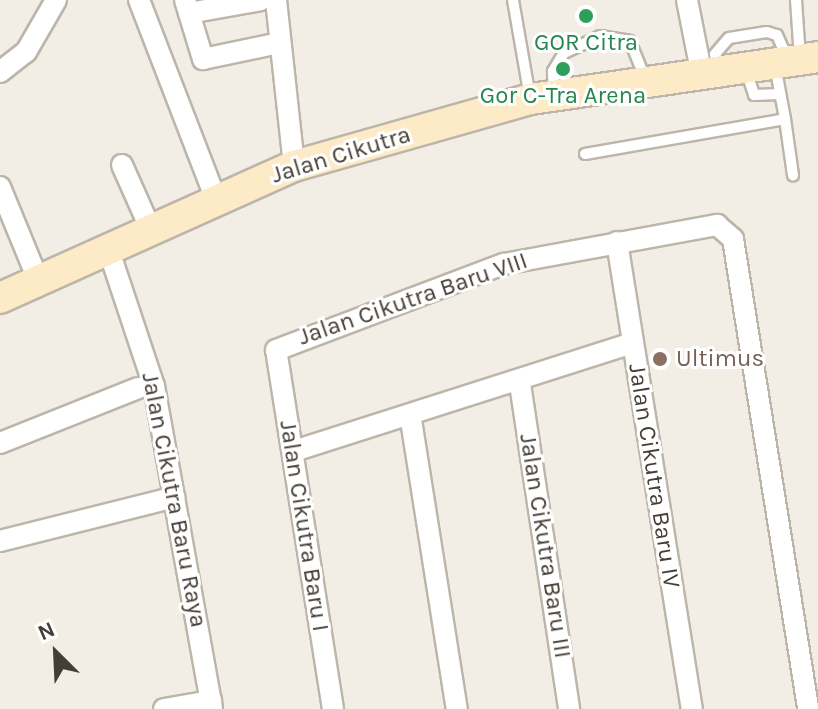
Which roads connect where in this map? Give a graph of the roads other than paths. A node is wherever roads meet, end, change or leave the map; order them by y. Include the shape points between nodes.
1 (56, 0) edge
2 (139, 0) edge
3 (261, 0) edge
4 (276, 0) edge
5 (513, 0) edge
6 (687, 0) edge
7 (796, 0) edge
8 (187, 6) edge
9 (279, 43) junction
10 (764, 63) edge
11 (0, 72) edge
12 (645, 80) junction
13 (780, 94) junction
14 (542, 97) junction
15 (785, 119) junction
16 (585, 154) dead end
17 (122, 165) dead end
18 (294, 166) junction
19 (793, 175) dead end
20 (0, 187) edge
21 (216, 200) junction
22 (150, 228) junction
23 (617, 242) junction
24 (108, 248) junction
25 (39, 282) junction
26 (0, 298) edge
27 (632, 343) junction
28 (281, 345) joint
29 (520, 384) junction
30 (138, 388) dead end
31 (411, 420) junction
32 (0, 443) edge
33 (294, 451) junction
34 (175, 497) junction
35 (0, 541) edge
36 (212, 705) edge
37 (164, 709) edge
38 (333, 709) edge
39 (457, 709) edge
40 (569, 709) edge
41 (692, 709) edge
42 (808, 709) edge

1 - 11 street via 26,52
2 - 21 street
3 - 8 street
4 - 9 street
5 - 14 lane
6 - 10 street
7 - 10 lane
8 - 9 street via 203,59
9 - 18 street
10 - 12 main road, Jalan Cikutra
10 - 13 lane
10 - 13 lane via 754,95
12 - 14 main road, Jalan Cikutra
12 - 14 lane via 630,41 600,36 564,53
13 - 15 lane
14 - 18 main road, Jalan Cikutra
15 - 16 lane
15 - 19 lane
17 - 22 street
18 - 21 main road, Jalan Cikutra
20 - 25 street
21 - 22 main road, Jalan Cikutra
22 - 24 main road, Jalan Cikutra
23 - 27 street, Jalan Cikutra Baru IV
23 - 28 street, Jalan Cikutra Baru VIII via 504,264
23 - 42 street, Jalan Cikutra Baru VIII via 717,225 733,239
24 - 25 main road, Jalan Cikutra
24 - 34 street, Jalan Cikutra Baru Raya via 154,386
25 - 26 main road, Jalan Cikutra
27 - 29 street
27 - 41 street, Jalan Cikutra Baru IV
28 - 33 street, Jalan Cikutra Baru I via 276,358
29 - 31 street
29 - 40 street, Jalan Cikutra Baru III
30 - 32 street
31 - 33 street
31 - 39 street
33 - 38 street, Jalan Cikutra Baru I
34 - 35 street
34 - 36 street, Jalan Cikutra Baru Raya
36 - 37 street

